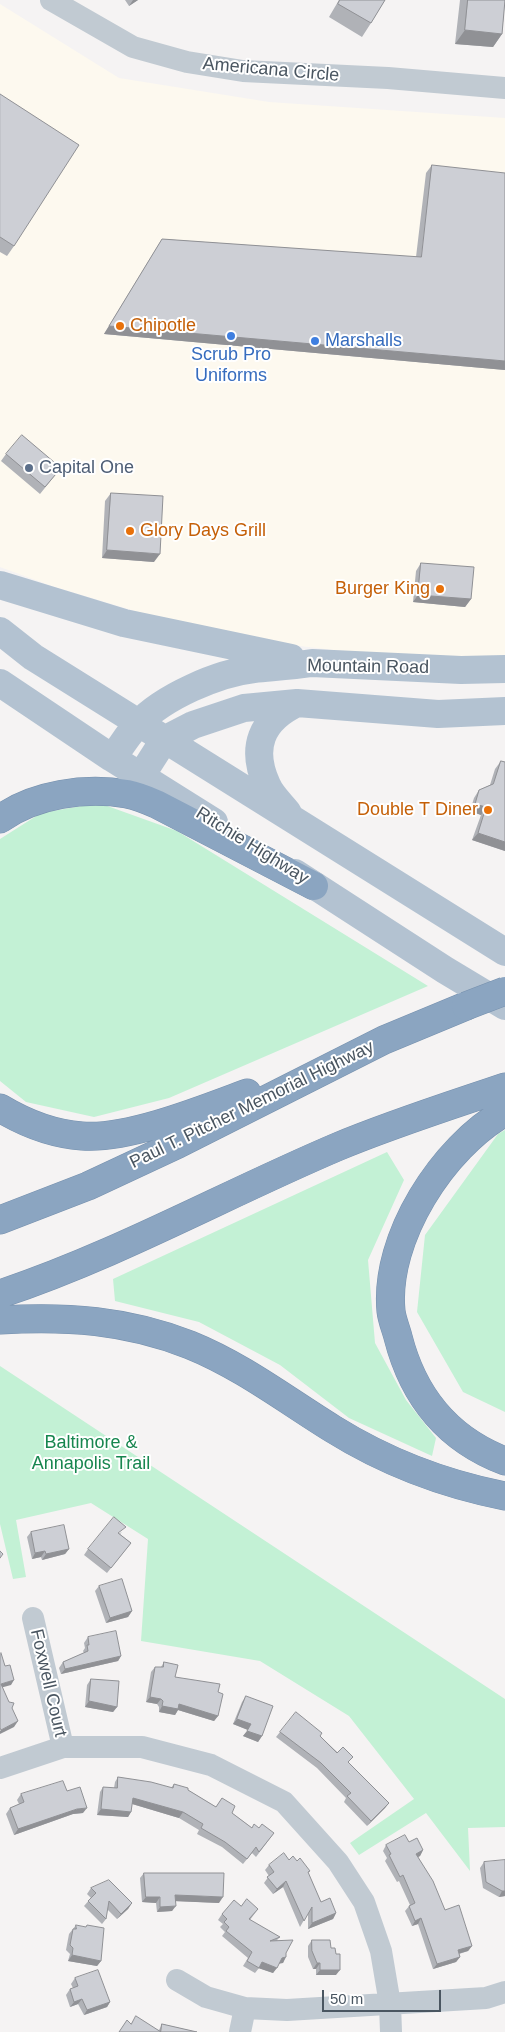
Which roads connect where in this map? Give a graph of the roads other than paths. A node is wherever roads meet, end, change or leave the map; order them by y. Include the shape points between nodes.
1 (51, 0) edge
2 (78, 7) edge
3 (505, 88) edge
4 (0, 585) edge
5 (0, 631) edge
6 (0, 642) edge
7 (33, 657) junction
8 (312, 663) junction
9 (505, 669) edge
10 (0, 683) edge
11 (297, 703) junction
12 (505, 711) edge
13 (138, 724) junction
14 (164, 740) junction
15 (112, 758) junction
16 (141, 776) junction
17 (0, 819) edge
18 (296, 824) junction
19 (314, 886) junction
20 (505, 952) edge
21 (505, 990) edge
22 (505, 1006) edge
23 (384, 1040) junction
24 (505, 1087) edge
25 (0, 1108) edge
26 (505, 1112) edge
27 (0, 1220) edge
28 (0, 1294) edge
29 (0, 1320) edge
30 (505, 1461) edge
31 (505, 1496) edge
32 (33, 1618) dead end
33 (63, 1747) junction
34 (0, 1768) edge
35 (177, 1980) dead end
36 (505, 1992) edge
37 (390, 2004) junction
38 (244, 2008) junction
39 (240, 2032) edge
40 (391, 2032) edge

1 - 2 street, Americana Circle
2 - 3 street, Americana Circle via 134,46 161,56 213,67
4 - 8 main road via 124,623
5 - 7 main road
6 - 7 main road
7 - 13 main road
8 - 9 main road, Mountain Road
8 - 13 main road, Mountain Road via 253,669 218,678 172,699
10 - 15 main road, Ritchie Highway
11 - 12 main road via 438,714
11 - 14 main road via 226,713
11 - 18 main road via 281,711 271,721 261,735 258,756 267,786
13 - 14 main road
13 - 15 main road, Mountain Road
14 - 16 main road
14 - 18 main road
15 - 16 main road, Ritchie Highway
16 - 19 main road, Ritchie Highway
17 - 19 highway via 35,801 62,794 96,791 128,794 156,804
18 - 20 main road
19 - 22 main road, Ritchie Highway
21 - 23 highway, Paul T. Pitcher Memorial Highway, bridge
23 - 25 highway via 239,1096 112,1135 83,1136 55,1132
23 - 27 highway, Paul T. Pitcher Memorial Highway via 178,1144 88,1186
24 - 28 highway via 337,1147 115,1249
26 - 30 highway via 464,1142 417,1203 401,1243 393,1275 391,1311 410,1374 423,1399 468,1443
29 - 31 highway via 86,1319 136,1328 190,1345 236,1367 380,1456 425,1474
32 - 33 street, Foxwell Court
33 - 34 street
33 - 37 street via 142,1748 211,1765 284,1802 338,1862 364,1902 381,1951
35 - 38 street via 206,1997
36 - 37 street via 486,1998
37 - 38 street via 287,2010
37 - 40 street
38 - 39 street

